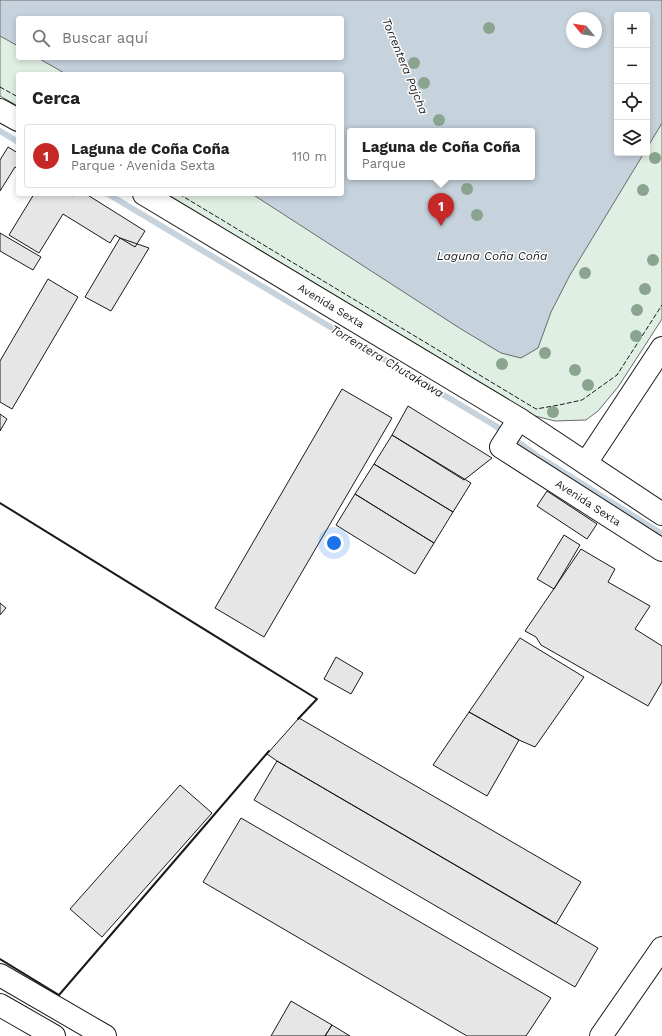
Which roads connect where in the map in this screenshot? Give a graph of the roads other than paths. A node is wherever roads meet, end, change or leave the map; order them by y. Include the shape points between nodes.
1 (0, 110) edge
2 (16, 119) edge
3 (147, 196) edge
4 (662, 348) edge
5 (517, 421) junction
6 (586, 463) junction
7 (662, 514) edge
8 (662, 550) edge
9 (662, 948) edge
10 (0, 974) edge
11 (0, 1005) edge
12 (54, 1036) edge
13 (105, 1036) edge
14 (602, 1036) edge

1 - 2 street
3 - 5 street, Avenida Sexta
4 - 6 street
5 - 6 street, Avenida Sexta
5 - 8 street, Avenida Sexta via 501,446
6 - 7 street, Avenida Sexta
9 - 14 street
10 - 13 street
11 - 12 street

